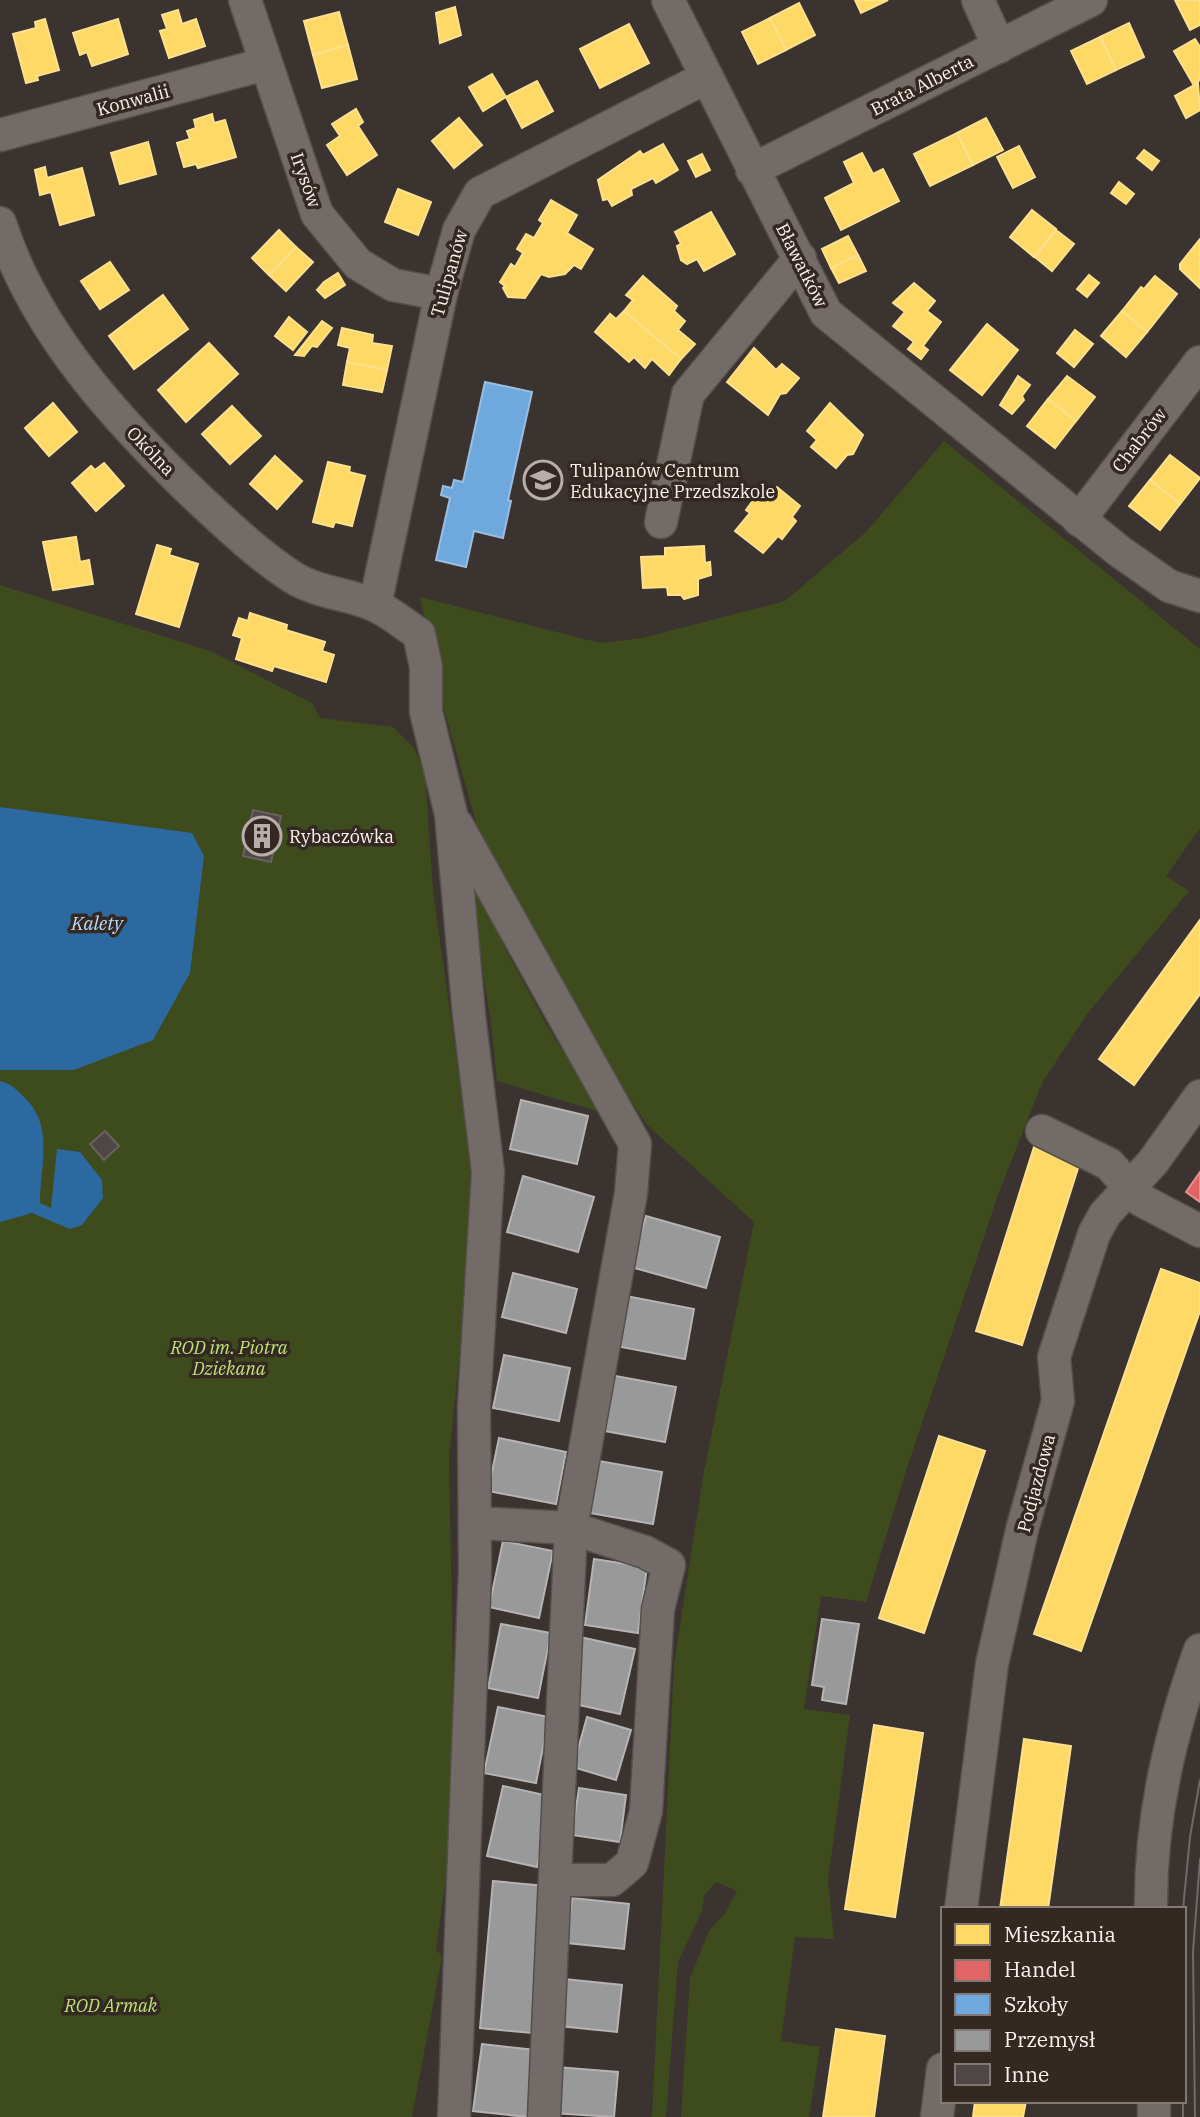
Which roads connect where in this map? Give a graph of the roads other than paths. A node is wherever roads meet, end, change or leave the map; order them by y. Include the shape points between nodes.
1 (245, 0) edge
2 (668, 0) edge
3 (978, 0) edge
4 (1091, 0) edge
5 (999, 47) junction
6 (265, 64) junction
7 (707, 77) junction
8 (0, 135) edge
9 (752, 170) junction
10 (0, 223) edge
11 (800, 258) junction
12 (441, 294) junction
13 (1200, 362) edge
14 (1079, 520) junction
15 (661, 522) dead end
16 (1200, 596) edge
17 (375, 605) junction
18 (452, 814) junction
19 (1200, 1096) edge
20 (1042, 1131) dead end
21 (1127, 1189) junction
22 (1200, 1231) edge
23 (475, 1523) junction
24 (571, 1528) junction
25 (1200, 1650) edge
26 (556, 1880) junction
27 (961, 1907) edge
28 (1151, 1907) edge
29 (941, 2085) edge
30 (454, 2117) edge
31 (544, 2117) edge
32 (937, 2117) edge

1 - 6 street, Irysów
2 - 7 street, Bławatków
3 - 5 street
4 - 5 street, Brata Alberta
5 - 9 street, Brata Alberta
6 - 8 street, Konwalii
6 - 12 street, Irysów via 317,214 358,264 393,285
7 - 9 street, Bławatków
7 - 12 street, Tulipanów via 480,193 459,230
9 - 11 street, Bławatków
10 - 17 street, Okólna via 11,257 59,339 106,404 174,475 227,525 295,578
11 - 14 street, Bławatków via 826,313
11 - 15 street via 688,394
12 - 17 street, Tulipanów
13 - 14 street, Chabrów
14 - 16 street, Bławatków via 1169,586
17 - 18 street, Okólna via 419,634 426,667 426,712
18 - 23 street via 488,1172 474,1406
18 - 24 street via 635,1144 631,1193
19 - 21 street, Podjazdowa via 1153,1162
20 - 21 street via 1109,1164
21 - 22 street via 1156,1210
21 - 27 street, Podjazdowa via 1094,1234 1054,1357 1058,1401 1022,1530 992,1664
23 - 24 street
23 - 30 street via 467,1851
24 - 26 street
24 - 26 street via 645,1552 669,1565 658,1609 646,1811 632,1863 612,1880
25 - 28 street via 1165,1762
26 - 31 street
29 - 32 street

